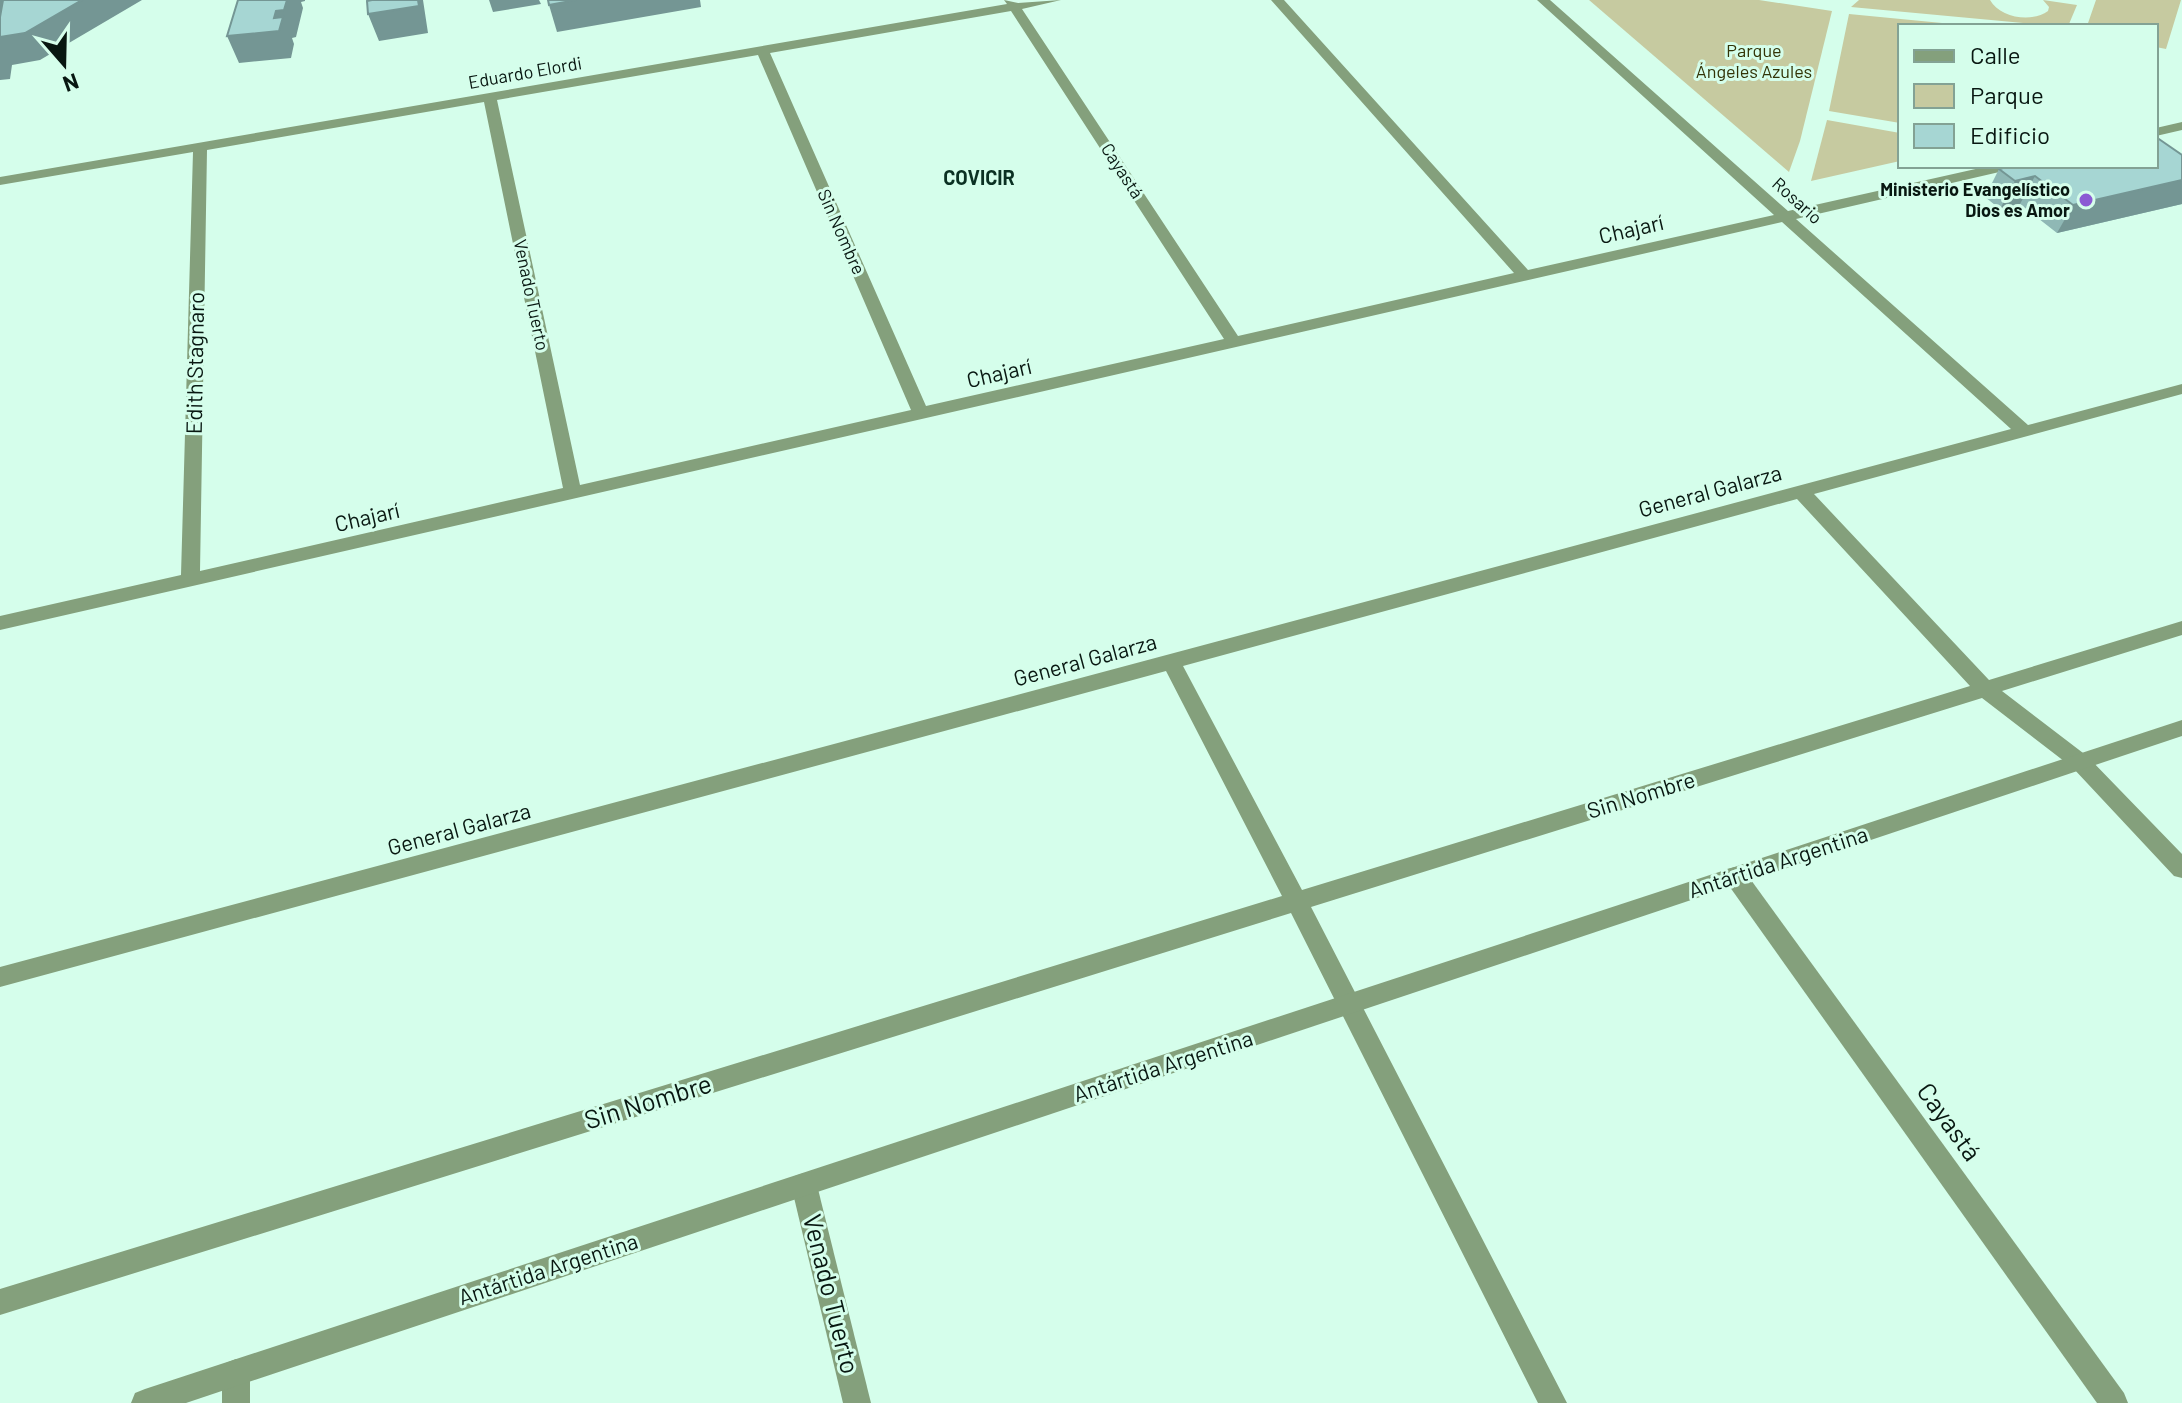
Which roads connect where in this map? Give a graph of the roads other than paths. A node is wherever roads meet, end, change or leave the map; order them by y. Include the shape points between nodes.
1 (1055, 0) edge
2 (1277, 0) edge
3 (1543, 0) edge
4 (1012, 4) edge
5 (762, 50) junction
6 (490, 97) junction
7 (2182, 126) edge
8 (2158, 132) edge
9 (200, 147) junction
10 (1999, 168) edge
11 (0, 181) edge
12 (1785, 217) junction
13 (1525, 276) junction
14 (1234, 342) junction
15 (2182, 389) edge
16 (921, 414) junction
17 (2024, 431) junction
18 (1800, 491) junction
19 (573, 492) junction
20 (190, 580) junction
21 (0, 623) edge
22 (2182, 628) edge
23 (1171, 662) junction
24 (1985, 689) junction
25 (2182, 728) edge
26 (2080, 762) junction
27 (2182, 869) edge
28 (1735, 876) junction
29 (1297, 902) junction
30 (0, 977) edge
31 (1350, 1004) junction
32 (804, 1185) junction
33 (0, 1302) edge
34 (236, 1373) junction
35 (145, 1403) edge
36 (236, 1403) edge
37 (857, 1403) edge
38 (1553, 1403) edge
39 (2114, 1403) edge

1 - 4 street, Eduardo Elordi
2 - 13 street
3 - 12 street, Rosario
4 - 5 street, Eduardo Elordi
4 - 14 street, Cayastá
5 - 6 street, Eduardo Elordi
5 - 16 street, Sin Nombre
6 - 9 street, Eduardo Elordi
6 - 19 street, Venado Tuerto
7 - 8 street
9 - 11 street, Eduardo Elordi
9 - 20 street, Edith Stagnaro
10 - 12 street, Chajarí
12 - 13 street, Chajarí
12 - 17 street, Rosario
13 - 14 street, Chajarí
14 - 16 street, Chajarí
15 - 17 street, General Galarza
16 - 19 street, Chajarí
17 - 18 street, General Galarza
18 - 23 street, General Galarza
18 - 24 street
19 - 20 street, Chajarí
20 - 21 street, Chajarí
22 - 24 street, Sin Nombre
23 - 29 street
23 - 30 street, General Galarza
24 - 26 street
24 - 29 street, Sin Nombre
25 - 26 street, Antártida Argentina
26 - 27 street
26 - 28 street, Antártida Argentina
28 - 31 street, Antártida Argentina
28 - 39 street, Cayastá
29 - 31 street
29 - 33 street, Sin Nombre
31 - 32 street, Antártida Argentina
31 - 38 street
32 - 34 street, Antártida Argentina
32 - 37 street, Venado Tuerto
34 - 35 street, Antártida Argentina
34 - 36 street

